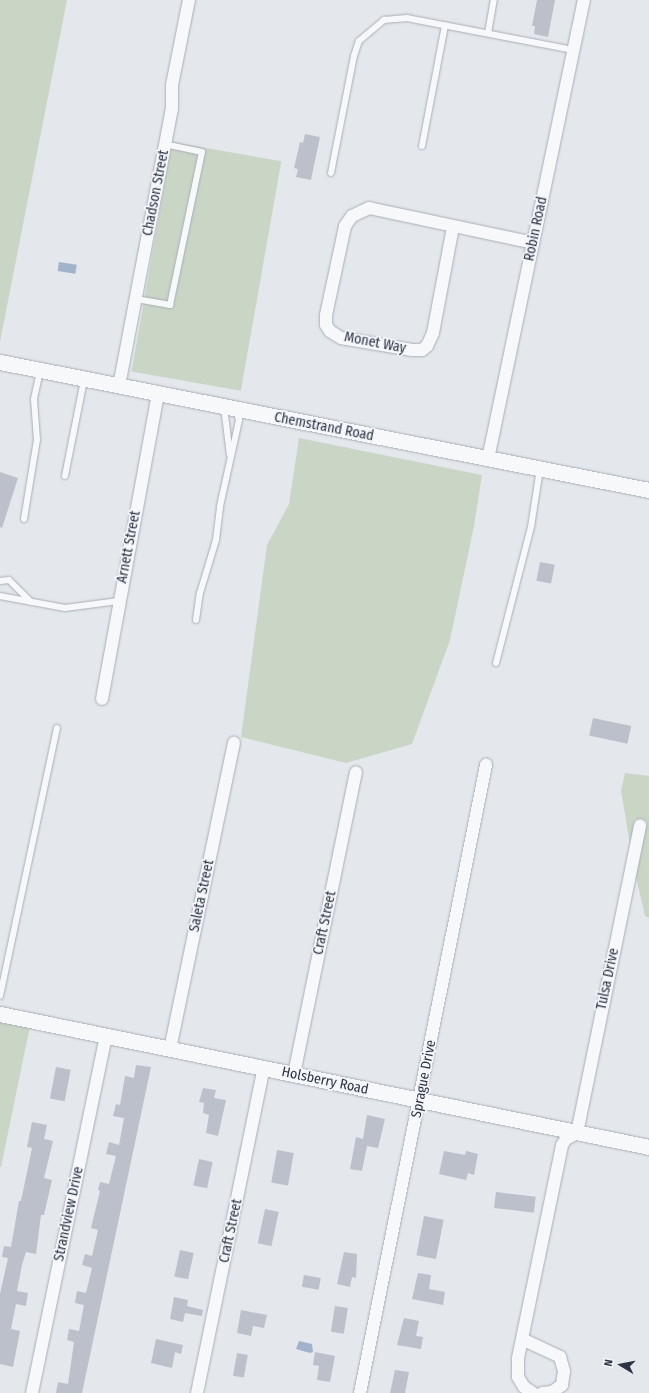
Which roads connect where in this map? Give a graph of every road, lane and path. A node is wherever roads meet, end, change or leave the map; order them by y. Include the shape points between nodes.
1 (189, 0) edge
2 (494, 0) edge
3 (584, 0) edge
4 (445, 25) junction
5 (488, 33) junction
6 (573, 50) junction
7 (166, 144) junction
8 (422, 146) dead end
9 (331, 173) dead end
10 (453, 227) junction
11 (533, 243) junction
12 (136, 299) junction
13 (0, 362) edge
14 (40, 370) junction
15 (84, 379) junction
16 (118, 386) junction
17 (158, 394) junction
18 (229, 408) junction
19 (488, 459) junction
20 (230, 460) junction
21 (540, 469) junction
22 (65, 476) dead end
23 (649, 490) edge
24 (24, 520) dead end
25 (0, 581) edge
26 (0, 596) edge
27 (119, 601) junction
28 (31, 602) junction
29 (196, 620) dead end
30 (496, 663) dead end
31 (102, 700) dead end
32 (57, 728) dead end
33 (234, 743) dead end
34 (486, 765) dead end
35 (356, 772) dead end
36 (640, 825) dead end
37 (0, 996) edge
38 (0, 1014) edge
39 (106, 1036) junction
40 (170, 1049) junction
41 (264, 1068) junction
42 (294, 1074) junction
43 (420, 1101) junction
44 (577, 1132) junction
45 (649, 1147) edge
46 (524, 1340) junction
47 (32, 1393) edge
48 (197, 1393) edge
49 (360, 1393) edge
50 (533, 1393) edge
51 (542, 1393) edge

1 - 7 street, Chadson Street via 172,85 172,109
2 - 5 lane
3 - 6 street, Robin Road
4 - 5 lane
4 - 8 lane
4 - 9 lane via 396,17 384,20 359,41
5 - 6 lane
6 - 11 street, Robin Road
7 - 12 street, Chadson Street
7 - 12 lane via 202,152 170,306
10 - 10 street, Monet Way via 368,208 352,216 345,226 326,315 326,325 330,331 341,338 412,350 422,350 427,346 433,333
10 - 11 street, Monet Way
11 - 19 street, Robin Road
12 - 16 street, Chadson Street
13 - 14 street, Chemstrand Road
14 - 15 street, Chemstrand Road
14 - 24 lane via 34,399 37,440
15 - 16 street, Chemstrand Road
15 - 22 lane
16 - 17 street, Chemstrand Road
17 - 18 street, Chemstrand Road
17 - 27 street, Arnett Street
18 - 19 street, Chemstrand Road
18 - 20 lane
18 - 20 lane via 239,416
19 - 21 street, Chemstrand Road
20 - 29 lane via 216,540 200,593
21 - 23 street, Chemstrand Road
21 - 30 lane via 531,527
25 - 28 lane via 9,580
26 - 28 lane
27 - 28 lane via 65,608
27 - 31 street, Arnett Street
32 - 37 lane
33 - 40 street, Saleta Street
34 - 43 street, Sprague Drive
35 - 42 street, Craft Street
36 - 44 street, Tulsa Drive
38 - 39 street, Holsberry Road
39 - 40 street, Holsberry Road
39 - 47 street, Strandview Drive
40 - 41 street, Holsberry Road
41 - 42 street, Holsberry Road
41 - 48 street, Craft Street
42 - 43 street, Holsberry Road
43 - 44 street, Holsberry Road
43 - 49 street, Sprague Drive
44 - 45 street, Holsberry Road
44 - 46 street via 562,1145
46 - 50 street via 518,1358 518,1377 524,1387
46 - 51 street via 560,1357 564,1370 562,1385 552,1392

